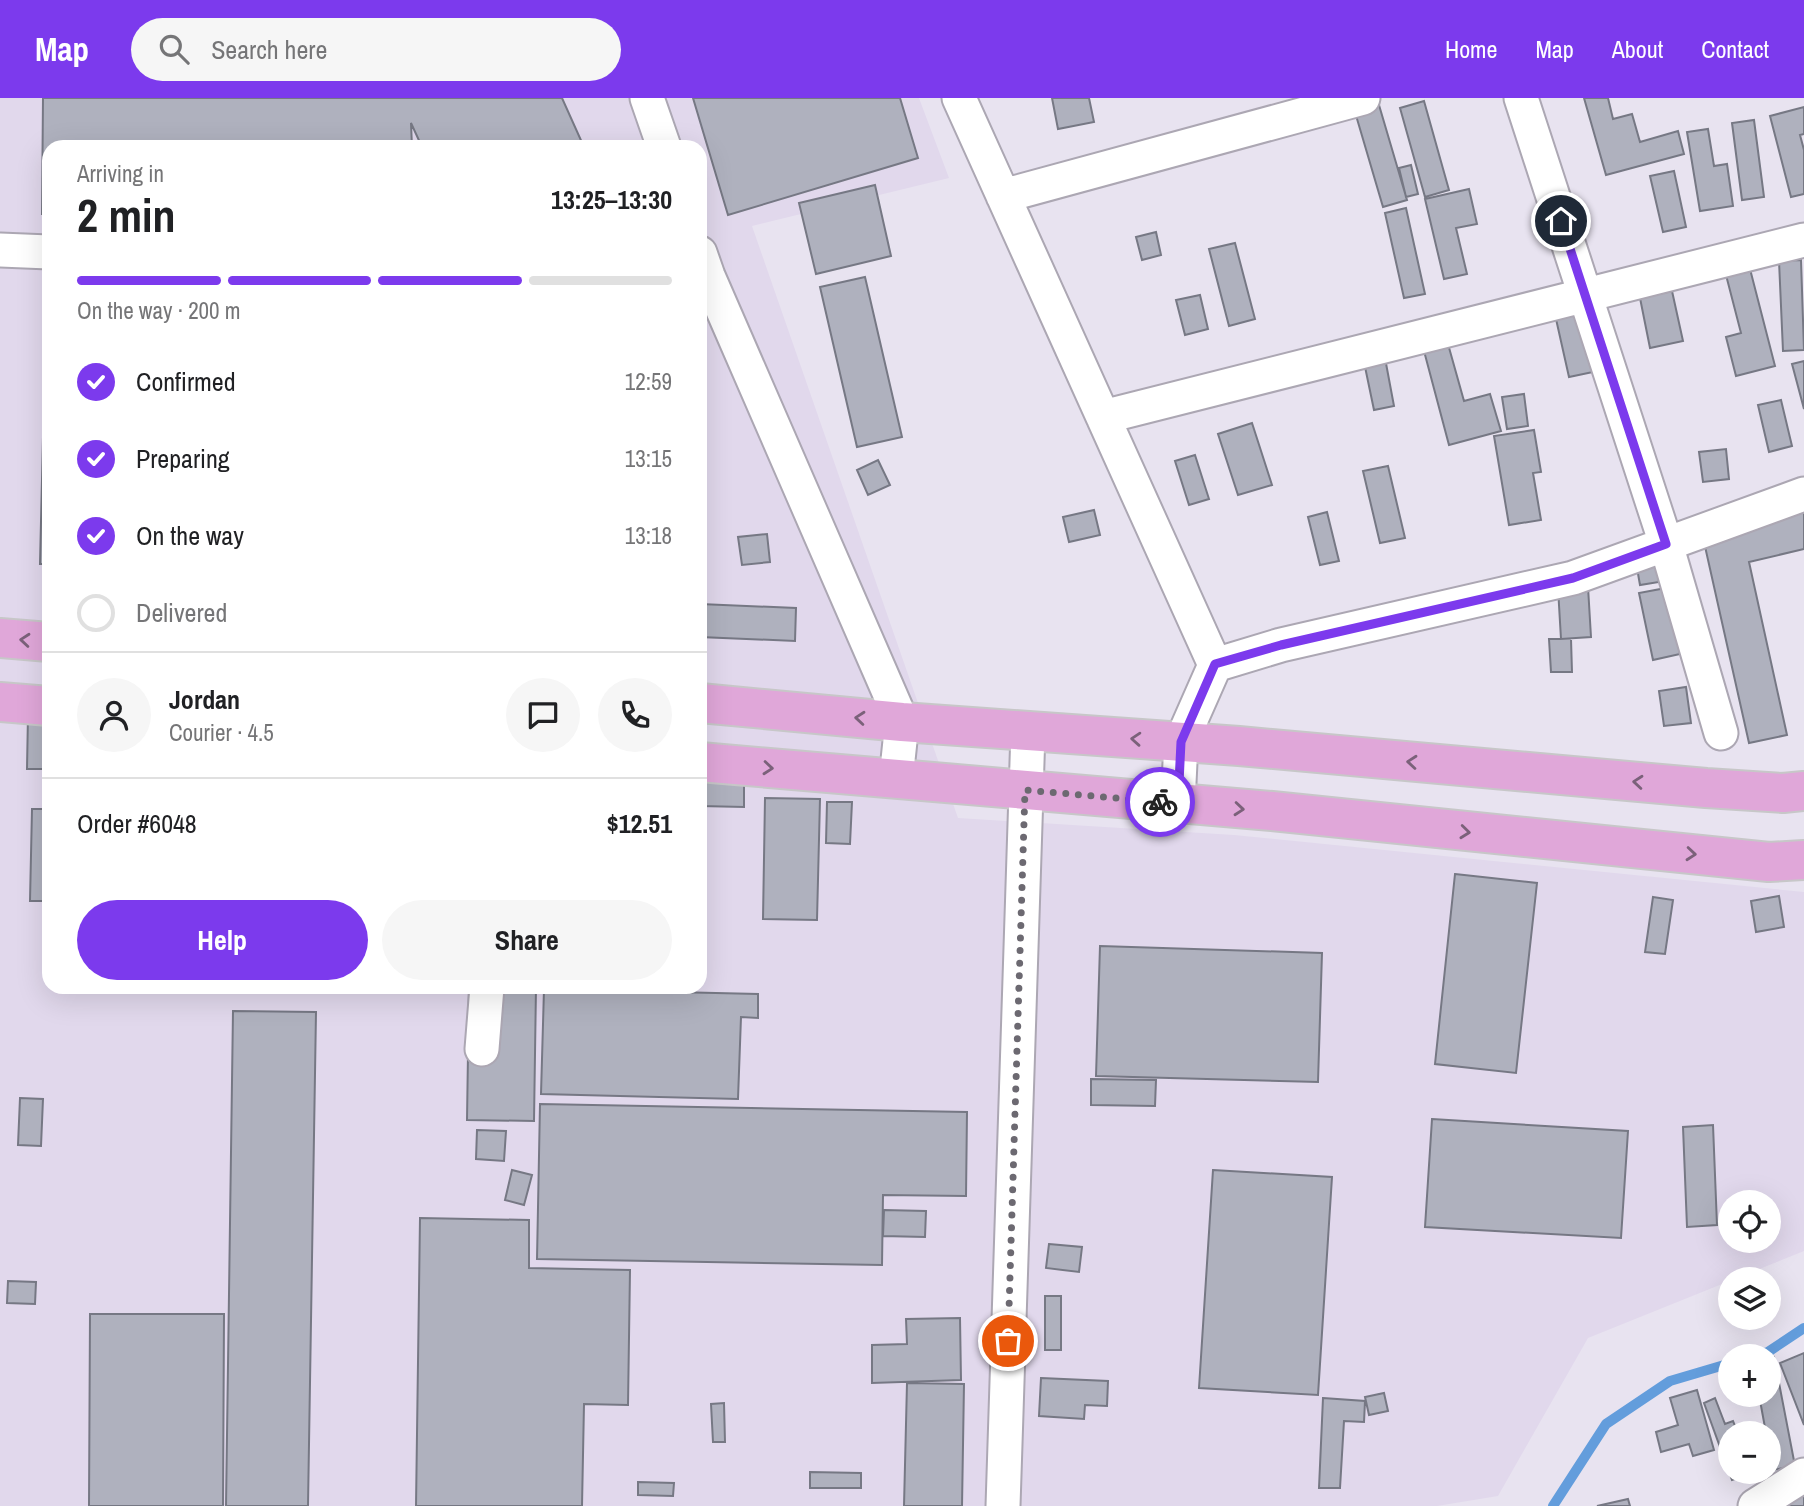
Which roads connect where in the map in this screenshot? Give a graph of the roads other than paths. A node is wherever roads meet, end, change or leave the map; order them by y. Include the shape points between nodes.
1 (647, 98) edge
2 (959, 98) edge
3 (1363, 98) edge
4 (1521, 98) edge
5 (662, 140) edge
6 (1003, 196) junction
7 (1804, 240) edge
8 (0, 250) edge
9 (42, 252) edge
10 (707, 277) edge
11 (1585, 295) junction
12 (1102, 417) junction
13 (1804, 494) edge
14 (1666, 544) junction
15 (0, 638) edge
16 (42, 641) edge
17 (1215, 664) junction
18 (0, 702) edge
19 (707, 704) edge
20 (42, 705) edge
21 (902, 722) junction
22 (1028, 731) junction
23 (1721, 733) dead end
24 (1181, 742) junction
25 (707, 763) edge
26 (897, 779) junction
27 (1025, 790) junction
28 (1804, 791) edge
29 (1178, 803) junction
30 (1804, 860) edge
31 (486, 994) edge
32 (482, 1049) dead end
33 (1804, 1475) edge
34 (1003, 1506) edge
35 (1755, 1506) edge

1 - 5 street
2 - 6 street
3 - 6 street
4 - 11 street
6 - 12 street
7 - 11 street
8 - 9 street
10 - 21 street
11 - 12 street
11 - 14 street
12 - 17 street
13 - 14 street
14 - 17 street via 1573,578
14 - 23 street
16 -> 15 main road
17 - 24 street
18 - 20 main road
21 -> 19 main road
21 - 22 main road
21 - 26 street
24 -> 22 main road
22 - 27 street
28 -> 24 main road via 1719,789
24 - 29 street
25 -> 26 main road
26 - 27 main road
27 - 29 main road
27 - 34 street
29 -> 30 main road via 1769,862
31 - 32 street
33 - 35 street

